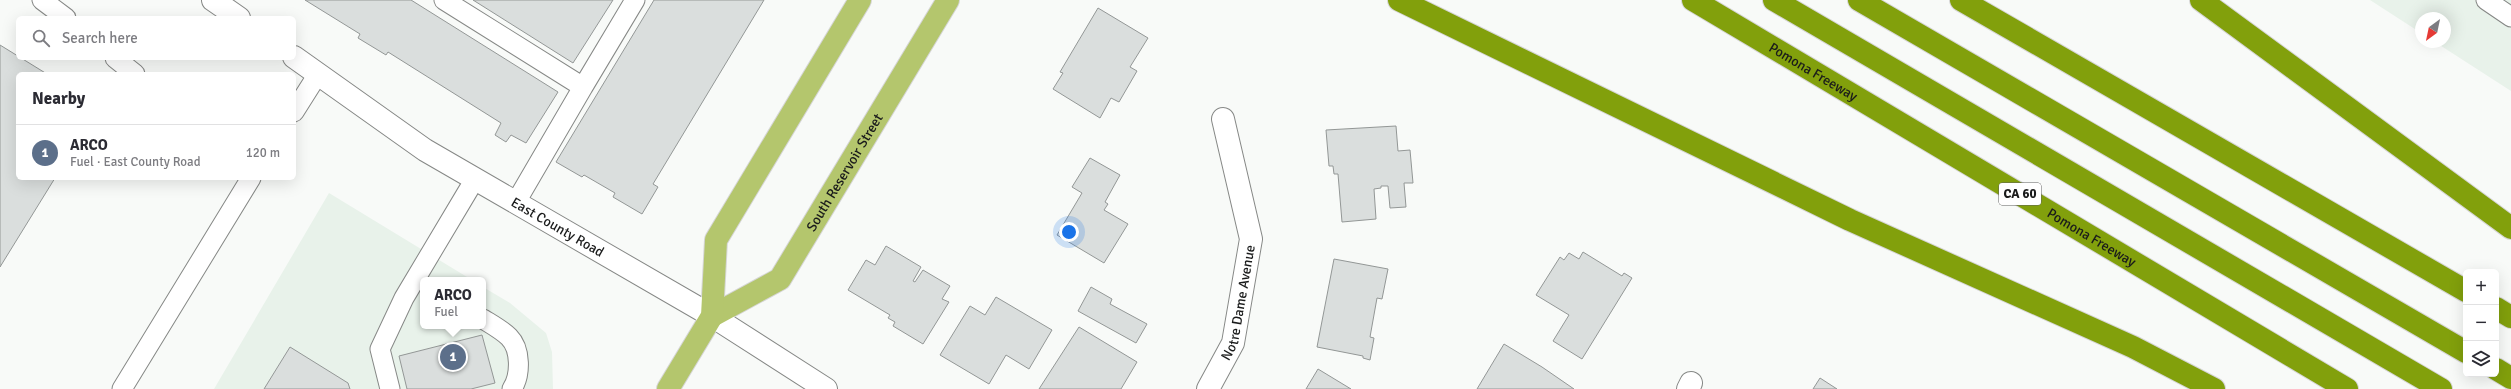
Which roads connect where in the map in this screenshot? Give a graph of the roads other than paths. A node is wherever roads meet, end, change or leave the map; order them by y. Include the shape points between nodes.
1 (42, 0) edge
2 (213, 0) edge
3 (444, 0) edge
4 (635, 0) edge
5 (860, 0) edge
6 (948, 0) edge
7 (1399, 0) edge
8 (1693, 0) edge
9 (1774, 0) edge
10 (1859, 0) edge
11 (1961, 0) edge
12 (2201, 0) edge
13 (2486, 0) edge
14 (63, 16) edge
15 (236, 16) edge
16 (2511, 17) edge
17 (296, 58) edge
18 (118, 60) edge
19 (132, 72) edge
20 (318, 74) junction
21 (583, 87) junction
22 (296, 109) edge
23 (1223, 119) dead end
24 (475, 179) junction
25 (250, 180) edge
26 (516, 202) junction
27 (2511, 228) edge
28 (422, 277) edge
29 (420, 279) edge
30 (2463, 289) edge
31 (2499, 310) edge
32 (712, 316) junction
33 (2511, 317) edge
34 (486, 321) edge
35 (2463, 350) edge
36 (2499, 372) edge
37 (2511, 378) edge
38 (122, 389) edge
39 (390, 389) edge
40 (512, 389) edge
41 (668, 389) edge
42 (826, 389) edge
43 (1208, 389) edge
44 (2214, 389) edge
45 (2347, 389) edge
46 (2441, 389) edge

1 - 14 lane
2 - 15 street
3 - 21 lane
4 - 21 lane
5 - 32 main road via 716,240
6 - 32 main road, South Reservoir Street via 780,279
7 - 44 highway via 1850,220 2133,347
8 - 45 highway, Pomona Freeway / CA 60
9 - 46 highway
10 - 35 highway
11 - 30 highway
12 - 27 highway
13 - 16 lane
17 - 20 street, East County Road
18 - 19 lane
20 - 22 lane
20 - 24 street, East County Road via 424,150
21 - 26 lane
23 - 43 street, Notre Dame Avenue via 1251,239 1233,343
24 - 26 street, East County Road
24 - 28 lane
25 - 38 lane
26 - 32 street, East County Road
29 - 39 lane via 404,298 380,349
31 - 33 highway
32 - 41 main road
32 - 42 street, East County Road
34 - 40 lane via 509,337 519,360 516,383
36 - 37 highway

